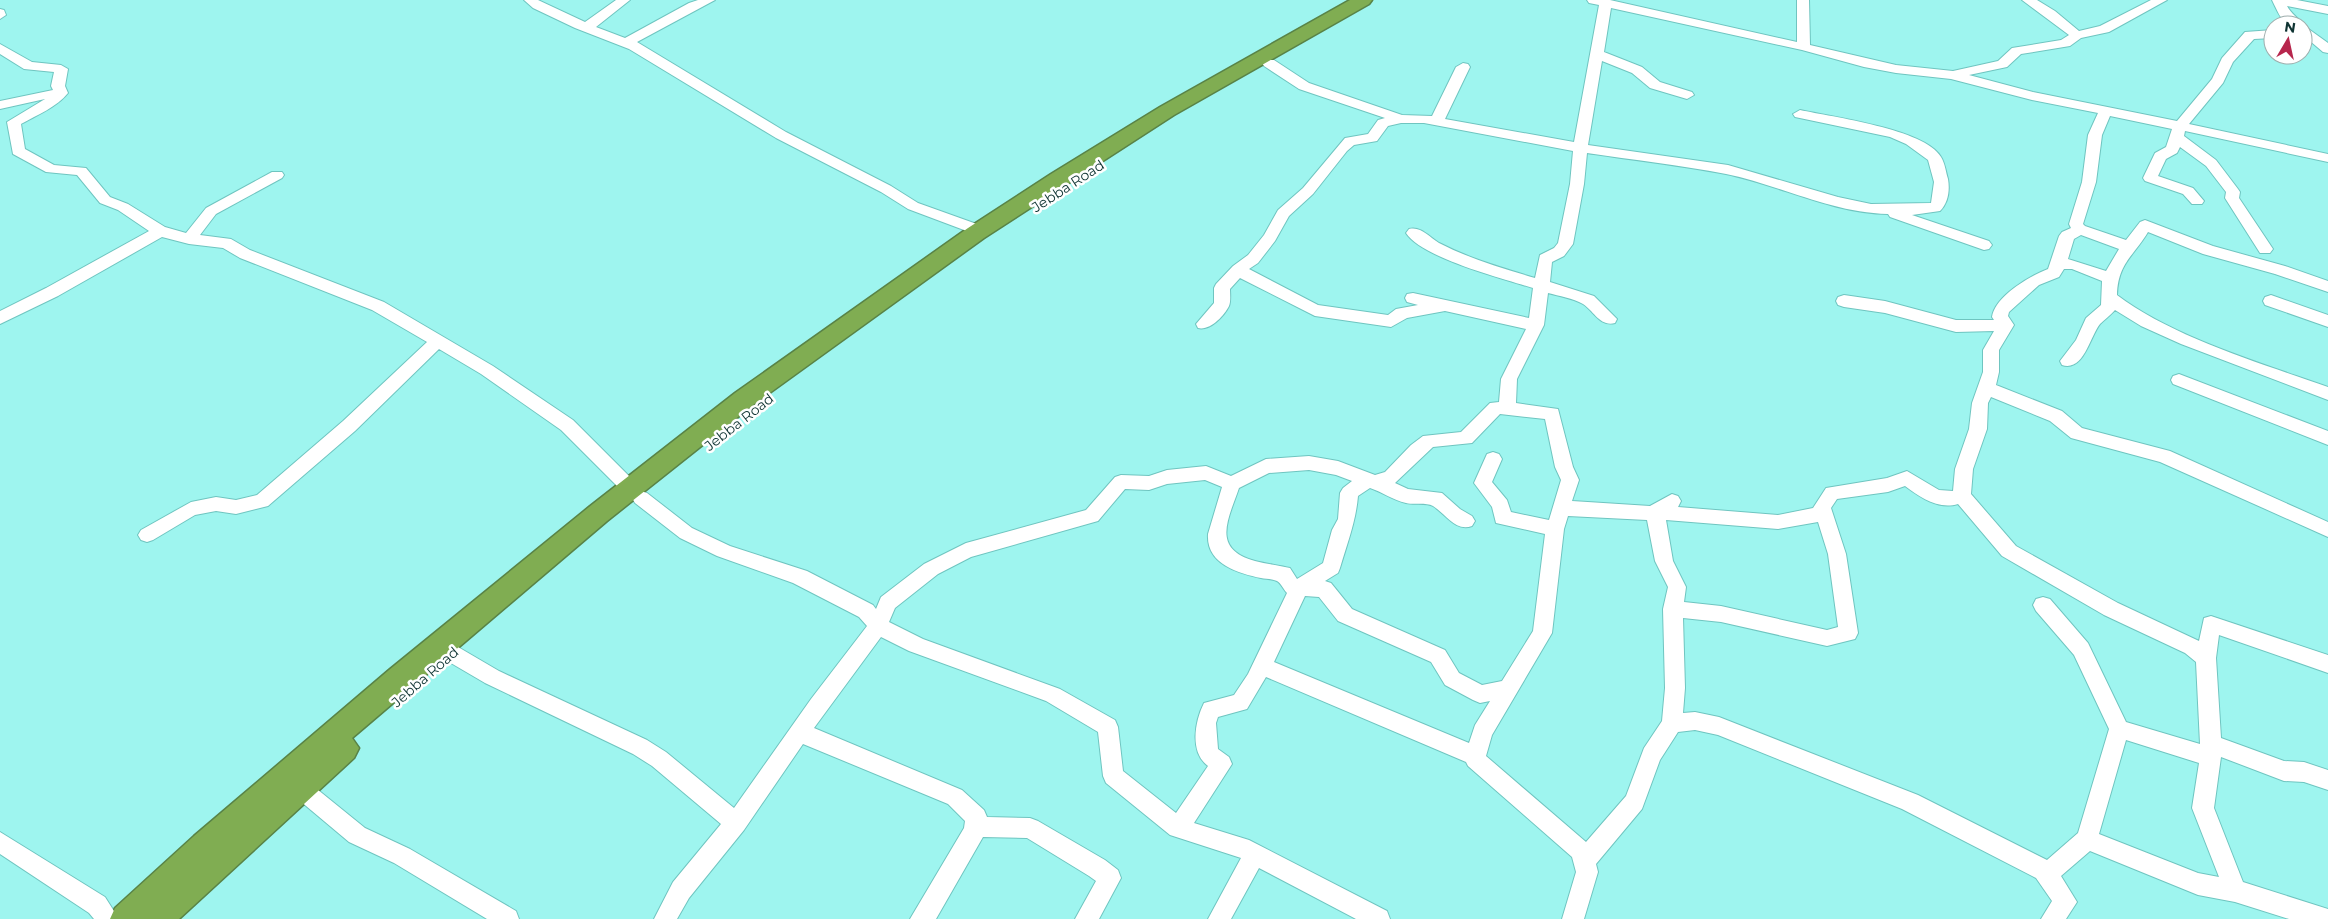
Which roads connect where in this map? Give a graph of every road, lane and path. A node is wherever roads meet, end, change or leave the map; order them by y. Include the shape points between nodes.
1 (624, 0) edge
2 (709, 0) edge
3 (1363, 0) edge
4 (1380, 0) edge
5 (1803, 0) edge
6 (2028, 0) edge
7 (2161, 0) edge
8 (2278, 0) edge
9 (537, 2) edge
10 (1600, 2) edge
11 (2328, 10) edge
12 (2286, 15) edge
13 (587, 28) junction
14 (2263, 34) edge
15 (2313, 34) edge
16 (2077, 35) junction
17 (2313, 38) edge
18 (2328, 39) edge
19 (626, 43) junction
20 (1804, 47) junction
21 (0, 48) edge
22 (2328, 49) edge
23 (1597, 54) junction
24 (1269, 63) junction
25 (1463, 67) dead end
26 (1954, 75) junction
27 (61, 93) junction
28 (1687, 95) dead end
29 (0, 105) edge
30 (2107, 111) junction
31 (1800, 114) dead end
32 (1401, 119) junction
33 (1437, 121) junction
34 (2178, 132) junction
35 (1580, 148) junction
36 (2328, 158) edge
37 (277, 175) dead end
38 (2197, 200) dead end
39 (1881, 209) junction
40 (2080, 230) junction
41 (160, 231) junction
42 (980, 231) junction
43 (1414, 233) dead end
44 (189, 239) junction
45 (1984, 245) dead end
46 (2128, 248) junction
47 (2265, 249) dead end
48 (2059, 264) junction
49 (1238, 270) junction
50 (2110, 278) junction
51 (1541, 284) junction
52 (2328, 287) edge
53 (1413, 298) dead end
54 (2110, 298) junction
55 (1844, 301) dead end
56 (2271, 301) dead end
57 (1446, 306) junction
58 (0, 318) edge
59 (1609, 319) dead end
60 (2328, 321) edge
61 (1204, 324) dead end
62 (1536, 325) junction
63 (2006, 325) junction
64 (438, 341) junction
65 (2068, 361) dead end
66 (2180, 380) dead end
67 (1987, 388) junction
68 (2328, 394) edge
69 (1507, 408) junction
70 (2328, 438) edge
71 (1493, 459) dead end
72 (1371, 481) junction
73 (1232, 484) junction
74 (636, 493) junction
75 (1962, 496) junction
76 (1672, 501) dead end
77 (1562, 508) junction
78 (1655, 512) junction
79 (1824, 513) junction
80 (1466, 521) dead end
81 (1555, 529) junction
82 (2328, 530) edge
83 (147, 535) dead end
84 (1299, 588) junction
85 (2043, 605) dead end
86 (1673, 609) junction
87 (878, 626) junction
88 (451, 653) junction
89 (2206, 658) junction
90 (2328, 664) edge
91 (1262, 666) junction
92 (1510, 688) junction
93 (1672, 724) junction
94 (2119, 729) junction
95 (799, 732) junction
96 (2211, 751) junction
97 (1476, 756) junction
98 (2328, 780) edge
99 (300, 788) junction
100 (736, 823) junction
101 (975, 827) junction
102 (1178, 828) junction
103 (2087, 840) junction
104 (0, 842) edge
105 (1255, 854) junction
106 (1584, 861) junction
107 (2047, 874) junction
108 (2235, 891) junction
109 (2275, 911) edge
110 (108, 919) edge
111 (126, 919) edge
112 (155, 919) edge
113 (508, 919) edge
114 (665, 919) edge
115 (921, 919) edge
116 (1086, 919) edge
117 (1219, 919) edge
118 (1379, 919) edge
119 (1573, 919) edge
120 (2052, 919) edge
121 (2325, 919) edge

1 - 13 street
2 - 19 street
3 - 42 highway via 1159,116
4 - 24 highway, Jebba Road
5 - 20 street
6 - 16 street via 2052,14
7 - 16 street via 2104,29
8 - 11 street
8 - 12 street
9 - 13 street
10 - 20 street
10 - 23 street
13 - 19 street
14 - 34 street via 2250,35 2241,44
15 - 18 street
16 - 26 street via 2064,43 2017,52 2002,64
17 - 22 street
19 - 42 street via 788,139 913,206
20 - 26 street via 1864,63
21 - 27 street via 29,66 62,70 58,86
23 - 28 street via 1624,63 1655,85
23 - 35 street
24 - 32 street via 1304,86
24 - 74 highway, Jebba Road via 1063,188
25 - 33 street
26 - 30 street
27 - 29 street
27 - 41 street via 14,122 18,151 51,170 81,171 105,200 123,207
30 - 34 street
30 - 40 street via 2100,118 2094,137 2089,181 2076,224
31 - 39 street via 1894,134 1911,141 1935,158 1941,182 1940,203 1935,208
32 - 33 street
32 - 49 street via 1383,123 1372,138 1350,141 1342,148 1308,191 1283,213 1270,238 1253,259
33 - 35 street
34 - 36 street
34 - 38 street via 2172,150 2160,156 2150,178 2188,191
34 - 47 street via 2218,171 2233,192 2232,198 2252,235
35 - 39 street via 1728,170 1836,202
35 - 51 street via 1577,184 1565,244 1559,252 1545,259
37 - 44 street via 211,211
39 - 45 street
40 - 46 street
40 - 48 street via 2067,236
41 - 44 street
41 - 58 street
42 - 74 highway via 744,399
43 - 51 street via 1433,246 1470,262
44 - 64 street via 226,243 245,254 378,306
46 - 50 street
46 - 52 street via 2145,225 2208,250
48 - 50 street via 2073,264
48 - 63 street via 2054,273 2034,281 2001,310 2000,318
49 - 57 street via 1315,310 1391,321 1402,313
49 - 61 street via 1222,288 1222,304
50 - 54 street
51 - 59 street via 1588,300
51 - 62 street
53 - 57 street
54 - 65 street via 2110,307 2092,322 2083,343
54 - 68 street via 2128,313 2149,323
55 - 63 street via 1885,307 1956,326
56 - 60 street
57 - 62 street
62 - 69 street via 1509,379
63 - 67 street via 1991,350
64 - 74 street via 567,425
64 - 83 street via 350,426 262,501 236,507 216,504 191,509
66 - 70 street
67 - 75 street via 1980,403 1978,428 1964,469
67 - 82 street via 2056,416 2077,433 2164,456
69 - 72 street via 1496,408 1466,438 1429,441 1391,477
69 - 77 street via 1552,414 1570,480
71 - 81 street via 1483,483 1500,505 1502,518
72 - 73 street via 1338,468 1288,463 1266,466
72 - 80 street via 1406,496 1436,498
72 - 84 street via 1348,493 1347,519 1331,568
73 - 84 street via 1217,542 1222,554 1266,572 1283,574 1292,587
73 - 87 street via 1206,473 1168,477 1149,483 1121,482 1092,516 966,551 931,569 888,604
74 - 87 street via 686,534 800,577 866,611
74 - 88 highway, Jebba Road via 580,545
74 - 111 highway via 355,716
75 - 79 street via 1951,500 1932,495 1907,478 1888,485 1832,493 1822,507
75 - 89 street via 2009,551 2111,609 2192,647
76 - 78 street
77 - 78 street
77 - 81 street
78 - 79 street via 1778,522
78 - 86 street via 1664,561 1678,587
79 - 86 street via 1838,554 1848,634 1827,638 1721,614
81 - 92 street via 1542,633
84 - 91 street
84 - 92 street via 1324,589 1345,615 1438,656 1452,679 1480,694
85 - 94 street via 2081,649
86 - 93 street via 1675,688
87 - 95 street
87 - 102 street via 916,646 1053,695 1108,727 1113,776
88 - 99 highway, Jebba Road
88 - 100 street via 492,677 640,747 658,758
89 - 90 street via 2211,624
89 - 96 street
91 - 97 street
91 - 102 street via 1240,703 1211,709 1206,723 1208,754 1222,764
92 - 97 street via 1482,732
93 - 106 street via 1651,755 1634,802
93 - 107 street via 1695,721 1719,726 1816,764 1910,802
94 - 96 street
94 - 103 street
95 - 100 street
95 - 101 street via 955,797 976,817
96 - 98 street
96 - 108 street via 2203,808
97 - 106 street via 1475,759 1581,851
99 - 112 highway, Jebba Road
99 - 113 street via 357,835 402,856
100 - 114 street via 681,890
101 - 115 street
101 - 116 street via 1030,828 1110,878
102 - 105 street
103 - 107 street
103 - 108 street via 2198,884
104 - 110 street via 97,905
105 - 117 street
105 - 118 street
106 - 119 street via 1587,872
107 - 120 street via 2066,902
108 - 109 street
109 - 121 street

